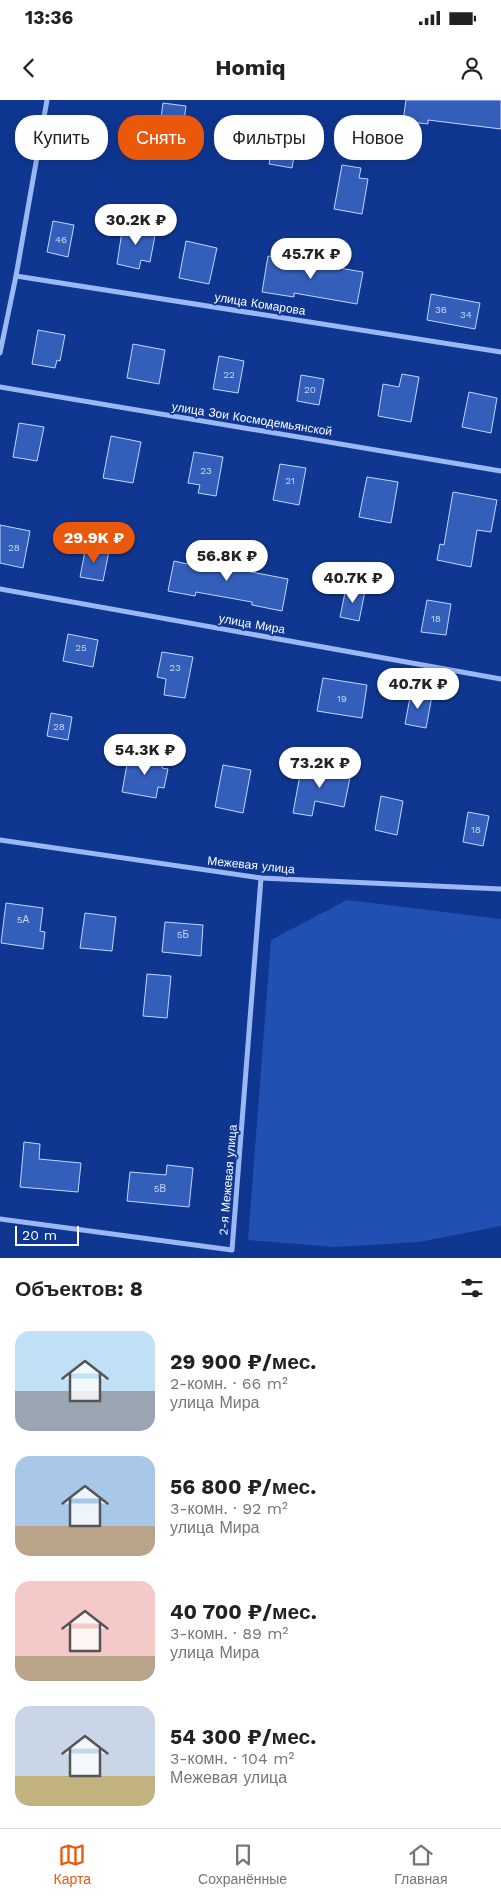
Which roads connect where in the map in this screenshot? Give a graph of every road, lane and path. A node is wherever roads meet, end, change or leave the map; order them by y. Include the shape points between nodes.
1 (47, 100) edge
2 (16, 276) junction
3 (501, 352) edge
4 (0, 353) edge
5 (0, 387) edge
6 (501, 471) edge
7 (0, 589) edge
8 (501, 679) edge
9 (0, 840) edge
10 (261, 878) junction
11 (501, 889) edge
12 (0, 1219) edge

1 - 2 street
2 - 3 street, улица Комарова
2 - 4 street
5 - 6 street, улица Зои Космодемьянской
7 - 8 street, улица Мира
9 - 10 street, Межевая улица
10 - 11 street, Межевая улица
10 - 12 street, 2-я Межевая улица via 232,1250

